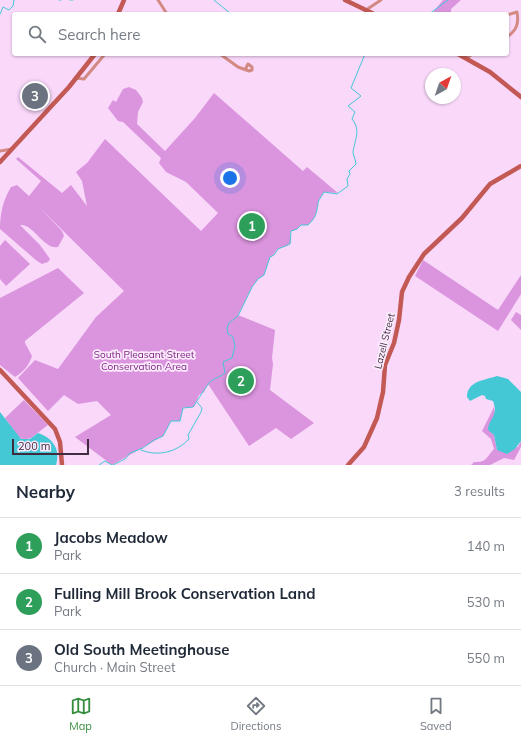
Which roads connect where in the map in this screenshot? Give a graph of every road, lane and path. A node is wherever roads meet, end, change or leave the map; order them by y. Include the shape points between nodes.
1 (124, 0) edge
2 (158, 0) edge
3 (345, 0) edge
4 (381, 0) edge
5 (521, 9) edge
6 (366, 10) junction
7 (119, 12) edge
8 (166, 12) edge
9 (370, 12) edge
10 (517, 12) junction
11 (509, 14) edge
12 (509, 35) edge
13 (93, 56) edge
14 (103, 56) edge
15 (223, 56) edge
16 (462, 56) edge
17 (470, 56) edge
18 (467, 58) junction
19 (246, 68) dead end
20 (76, 78) junction
21 (521, 97) edge
22 (12, 148) junction
23 (0, 150) edge
24 (0, 162) edge
25 (521, 166) edge
26 (0, 370) edge
27 (62, 465) edge
28 (348, 465) edge

1 - 7 street
2 - 8 street
3 - 6 street
4 - 6 street
5 - 10 street
6 - 9 street
10 - 11 street
10 - 12 street via 516,29
13 - 20 street
14 - 20 street via 84,79
15 - 19 street via 238,67
16 - 18 street
17 - 18 street
18 - 21 street via 490,72
20 - 22 street
22 - 23 street
22 - 24 street
25 - 28 street, Lazell Street via 490,184 462,218 424,254 408,280 402,292 399,320 386,365 378,414 364,447
26 - 27 street via 55,429 60,442

